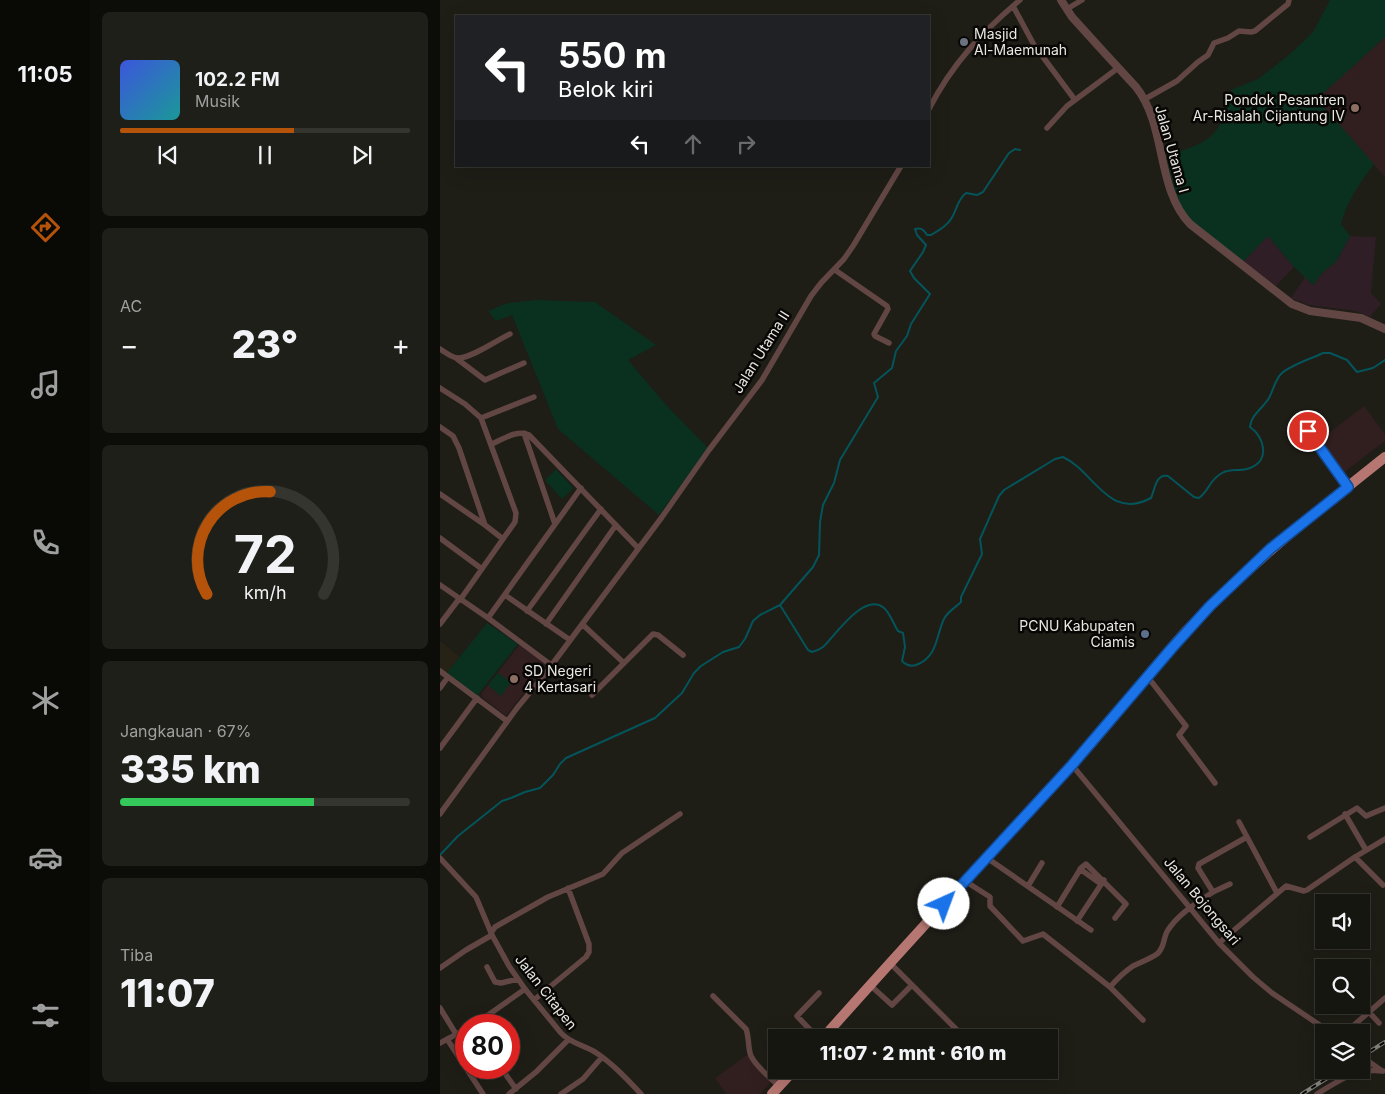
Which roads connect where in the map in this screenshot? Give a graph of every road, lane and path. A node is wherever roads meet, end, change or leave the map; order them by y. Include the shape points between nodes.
1 (1020, 0) edge
2 (1061, 0) edge
3 (1082, 0) edge
4 (1289, 0) edge
5 (1013, 6) junction
6 (1067, 9) junction
7 (1118, 68) junction
8 (1145, 99) junction
9 (1075, 100) junction
10 (930, 107) edge
11 (1048, 128) dead end
12 (900, 167) edge
13 (835, 270) junction
14 (1385, 329) edge
15 (510, 334) dead end
16 (888, 343) dead end
17 (440, 349) edge
18 (456, 358) junction
19 (524, 363) dead end
20 (440, 388) edge
21 (534, 397) dead end
22 (481, 418) junction
23 (443, 429) edge
24 (1308, 431) dead end
25 (524, 433) junction
26 (440, 436) edge
27 (492, 444) junction
28 (1385, 457) edge
29 (1348, 487) junction
30 (582, 488) junction
31 (440, 494) edge
32 (600, 509) junction
33 (555, 524) junction
34 (485, 525) junction
35 (616, 525) junction
36 (440, 538) edge
37 (503, 539) junction
38 (638, 548) junction
39 (482, 569) junction
40 (440, 585) edge
41 (505, 595) junction
42 (460, 599) junction
43 (527, 610) junction
44 (488, 618) junction
45 (440, 624) edge
46 (546, 624) junction
47 (582, 624) junction
48 (570, 640) junction
49 (683, 655) dead end
50 (624, 663) junction
51 (551, 665) junction
52 (440, 671) edge
53 (1148, 676) junction
54 (448, 677) junction
55 (440, 688) edge
56 (592, 695) dead end
57 (476, 698) junction
58 (507, 721) junction
59 (440, 748) edge
60 (1072, 765) junction
61 (1215, 783) dead end
62 (1385, 808) edge
63 (440, 814) edge
64 (680, 814) dead end
65 (1345, 814) junction
66 (1239, 822) dead end
67 (1247, 837) junction
68 (1310, 837) dead end
69 (1385, 839) edge
70 (1366, 850) junction
71 (1355, 857) junction
72 (987, 858) junction
73 (441, 859) edge
74 (1042, 863) dead end
75 (965, 881) junction
76 (1102, 882) junction
77 (1230, 884) dead end
78 (1383, 885) dead end
79 (1028, 886) junction
80 (568, 888) junction
81 (1213, 892) junction
82 (1277, 893) junction
83 (1056, 906) junction
84 (1190, 908) junction
85 (1115, 918) dead end
86 (1077, 921) junction
87 (1091, 930) dead end
88 (492, 934) junction
89 (1219, 943) junction
90 (890, 964) junction
91 (487, 967) dead end
92 (440, 968) edge
93 (518, 979) junction
94 (870, 985) junction
95 (912, 986) junction
96 (1110, 987) junction
97 (525, 989) junction
98 (819, 993) dead end
99 (713, 996) dead end
100 (1385, 998) edge
101 (534, 1000) junction
102 (440, 1008) edge
103 (1370, 1011) edge
104 (1370, 1013) edge
105 (490, 1014) edge
106 (1367, 1014) edge
107 (1143, 1020) dead end
108 (1380, 1023) dead end
109 (1318, 1024) edge
110 (1355, 1024) edge
111 (809, 1029) edge
112 (831, 1029) edge
113 (956, 1029) edge
114 (455, 1032) edge
115 (455, 1035) edge
116 (447, 1039) junction
117 (568, 1040) junction
118 (440, 1043) edge
119 (602, 1057) junction
120 (1370, 1063) edge
121 (1384, 1073) edge
122 (509, 1079) edge
123 (786, 1079) edge
124 (779, 1086) junction
125 (516, 1089) junction
126 (483, 1094) edge
127 (509, 1094) edge
128 (563, 1094) edge
129 (641, 1094) edge
130 (772, 1094) edge
131 (1317, 1094) edge

1 - 5 street
2 - 6 street, Jalan Utama I
3 - 6 street
4 - 8 street via 1253,32 1239,31 1214,43 1208,55 1178,81
5 - 9 street via 1034,45
5 - 10 street via 957,62
6 - 7 street, Jalan Utama I
7 - 8 street, Jalan Utama I
7 - 9 street
8 - 14 street, Jalan Utama I via 1172,196 1179,212 1190,224 1292,304 1310,311 1361,318
9 - 11 street
12 - 13 street, Jalan Utama II
13 - 16 street via 887,306 888,310 874,334
13 - 38 street, Jalan Utama II via 820,283 762,380
15 - 18 street
17 - 18 street
18 - 19 street via 485,380
20 - 22 street
21 - 22 street
22 - 27 street
23 - 26 street
23 - 34 street via 453,436 460,448
24 - 29 street
25 - 27 street
25 - 30 street
25 - 33 street
27 - 37 street via 516,513
28 - 29 highway
29 - 53 highway via 1270,549 1186,631
30 - 32 street
30 - 33 street
31 - 34 street
32 - 35 street
32 - 43 street
33 - 41 street
34 - 37 street
35 - 38 street
35 - 46 street
36 - 39 street
37 - 39 street
38 - 47 street, Jalan Utama II
39 - 42 street
40 - 42 street
41 - 43 street
41 - 44 street
42 - 44 street
42 - 45 street
43 - 46 street
44 - 51 street
46 - 48 street
47 - 48 street, Jalan Utama II
47 - 50 street
48 - 51 street, Jalan Utama II
49 - 50 street via 653,634
50 - 56 street
51 - 58 street, Jalan Utama II
52 - 54 street
53 - 60 highway
53 - 61 street via 1186,726 1179,735
54 - 55 street
54 - 57 street
57 - 58 street
57 - 59 street
58 - 63 street, Jalan Utama II
60 - 72 highway
60 - 84 street, Jalan Bojongsari
62 - 65 street via 1366,816 1356,808
64 - 80 street via 622,852 603,874
65 - 68 street
65 - 70 street
66 - 67 street
67 - 81 street via 1199,864 1198,868
67 - 82 street
69 - 70 street
70 - 71 street
71 - 78 street
71 - 82 street via 1307,890 1288,886
72 - 75 highway
72 - 79 street
73 - 88 street, Jalan Citapen via 476,897
74 - 79 street
75 - 90 highway
75 - 96 street via 991,897 990,906 1023,941 1042,933
76 - 83 street via 1080,869
76 - 85 street via 1126,904
76 - 86 street
77 - 81 street
79 - 83 street
80 - 88 street via 495,927
80 - 101 street via 589,952
81 - 84 street
82 - 89 street
83 - 86 street
84 - 89 street, Jalan Bojongsari
84 - 96 street via 1167,932 1159,953 1131,968
86 - 87 street
88 - 92 street
88 - 93 street, Jalan Citapen
89 - 109 street, Jalan Bojongsari via 1272,993
90 - 94 highway
90 - 95 street
91 - 93 street via 495,982
93 - 97 street, Jalan Citapen
94 - 95 street via 892,1005
94 - 112 highway
95 - 113 street
96 - 107 street
97 - 101 street, Jalan Citapen
97 - 105 street
98 - 111 street via 797,1016
99 - 124 street via 746,1029 752,1058
100 - 103 street
101 - 117 street, Jalan Citapen
102 - 114 street
104 - 108 street
106 - 110 street
115 - 116 street
116 - 118 street
116 - 126 street
117 - 119 street, Jalan Citapen
117 - 125 street
119 - 128 street
119 - 129 street, Jalan Citapen
120 - 121 street
121 - 131 street via 1372,1070 1355,1073
122 - 125 street
123 - 124 highway
124 - 130 highway
125 - 127 street

